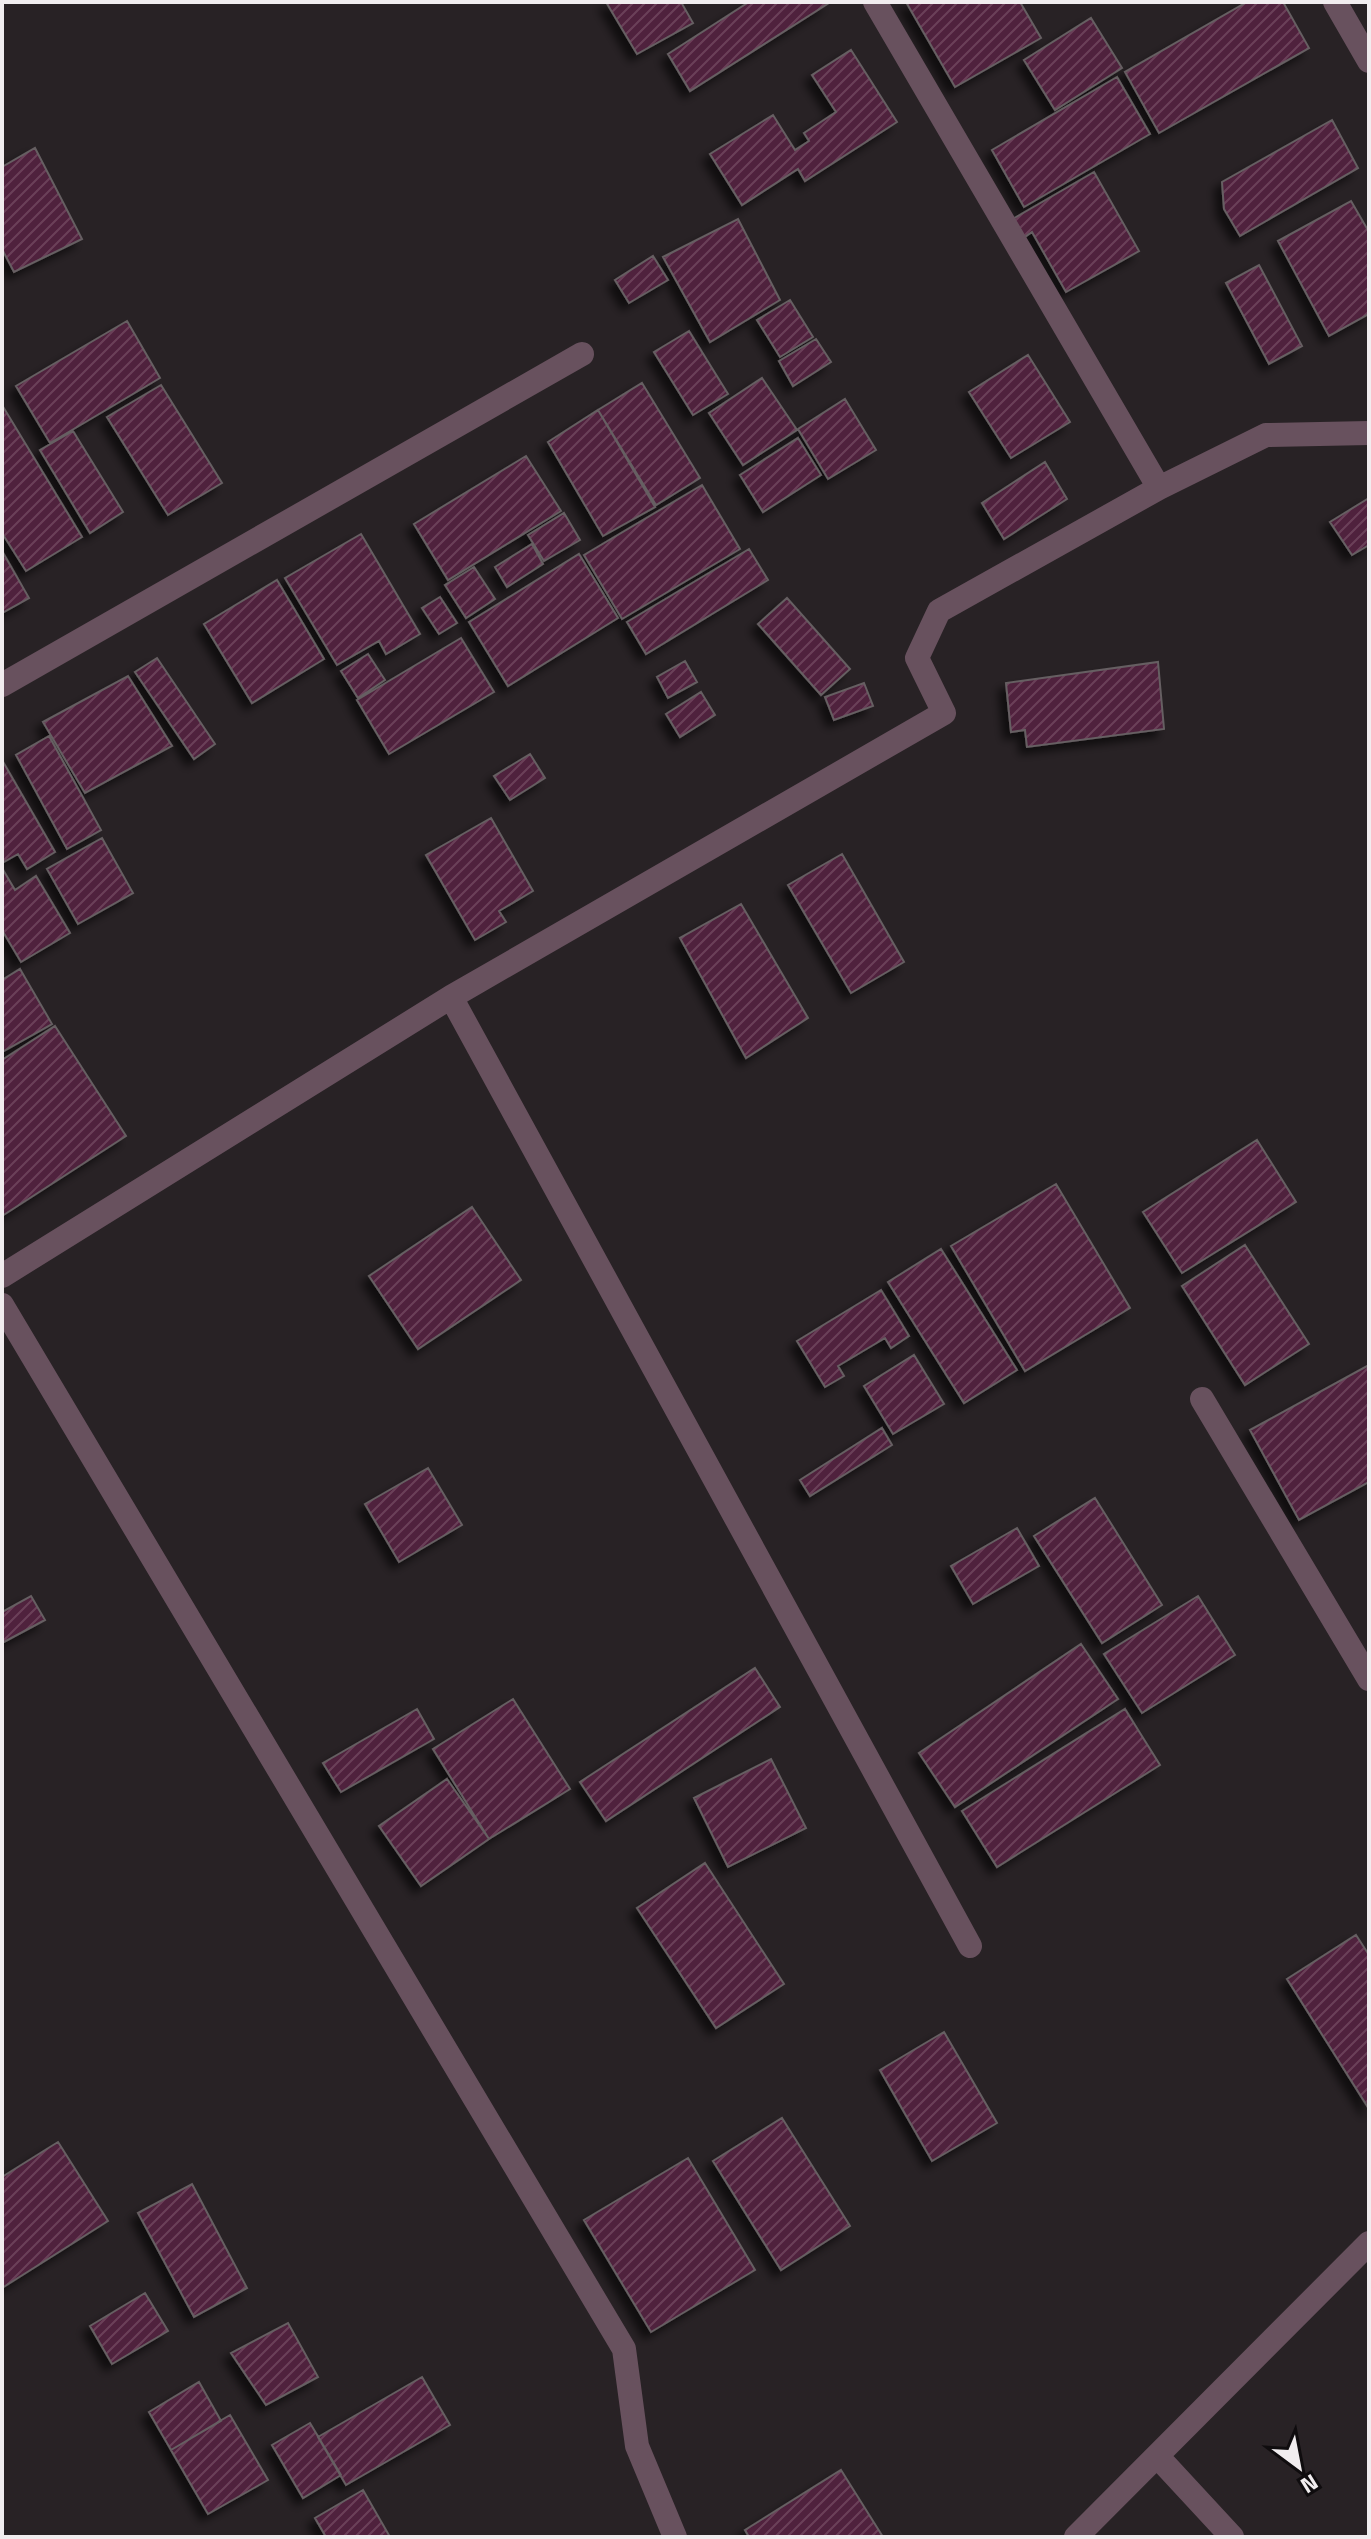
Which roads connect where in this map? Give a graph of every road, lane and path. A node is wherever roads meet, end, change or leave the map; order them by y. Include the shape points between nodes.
1 (875, 2) edge
2 (1335, 2) edge
3 (1369, 61) edge
4 (582, 354) dead end
5 (1369, 433) edge
6 (1159, 488) junction
7 (2, 685) edge
8 (451, 997) junction
9 (2, 1276) edge
10 (2, 1305) edge
11 (1202, 1399) dead end
12 (1369, 1679) edge
13 (970, 1946) dead end
14 (1369, 2243) edge
15 (1158, 2457) junction
16 (675, 2537) edge
17 (1076, 2537) edge
18 (1232, 2537) edge

1 - 6 street
2 - 3 street
4 - 7 street
5 - 6 street via 1266,435
6 - 8 street via 939,611 917,658 944,713
8 - 9 street
8 - 13 street
10 - 16 street via 624,2349 637,2446
11 - 12 street
14 - 15 street
15 - 17 street
15 - 18 street

